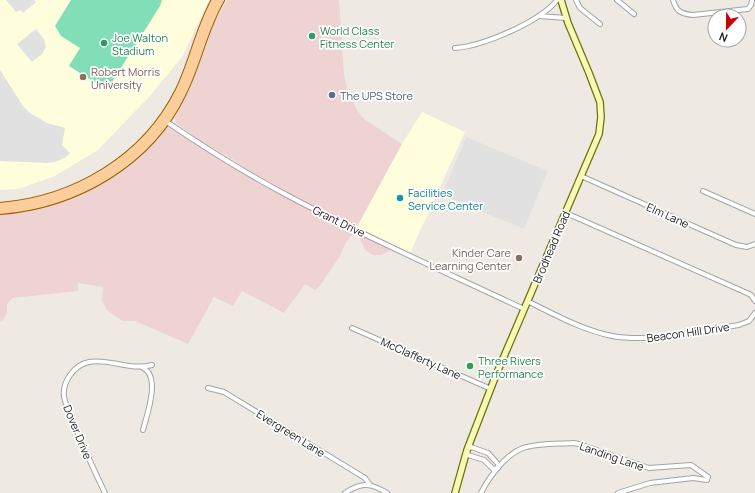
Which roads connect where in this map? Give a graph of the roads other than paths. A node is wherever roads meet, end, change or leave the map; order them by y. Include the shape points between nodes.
1 (215, 0) edge
2 (221, 0) edge
3 (557, 0) edge
4 (561, 0) edge
5 (576, 0) edge
6 (617, 0) edge
7 (673, 0) edge
8 (752, 0) edge
9 (634, 14) dead end
10 (537, 16) junction
11 (566, 18) junction
12 (600, 24) dead end
13 (455, 48) dead end
14 (164, 120) junction
15 (581, 176) junction
16 (703, 191) dead end
17 (0, 206) edge
18 (0, 211) edge
19 (566, 213) junction
20 (755, 214) edge
21 (755, 244) edge
22 (527, 301) junction
23 (755, 301) edge
24 (524, 309) junction
25 (755, 313) edge
26 (352, 328) dead end
27 (152, 365) dead end
28 (142, 368) junction
29 (208, 388) dead end
30 (491, 389) junction
31 (143, 430) dead end
32 (467, 450) junction
33 (498, 468) junction
34 (370, 485) junction
35 (105, 493) edge
36 (345, 493) edge
37 (387, 493) edge
38 (455, 493) edge
39 (481, 493) edge
40 (618, 493) edge

1 - 14 main road via 179,90
2 - 14 main road via 210,22 187,85 178,103
3 - 10 street
4 - 11 main road, Brodhead Road
5 - 12 street via 580,8
6 - 9 street
7 - 8 street via 678,11 693,15 748,9
10 - 11 street
10 - 13 street via 495,38
11 - 15 main road, Brodhead Road via 596,90 601,111 599,134
14 - 17 main road via 129,154 96,178 55,196
14 - 18 main road via 147,144 128,162 93,185 50,203
14 - 24 street, Grant Drive via 287,196
15 - 19 main road, Brodhead Road
15 - 21 street, Elm Lane via 736,245 747,247
16 - 20 street
19 - 22 main road, Brodhead Road
19 - 23 street via 743,291 751,295
22 - 24 main road, Brodhead Road
22 - 25 street, Beacon Hill Drive via 593,330 626,338 649,338 739,325
24 - 30 main road, Brodhead Road
26 - 30 street, McClafferty Lane
27 - 28 street
28 - 31 street via 150,372 153,388
28 - 35 street, Dover Drive via 87,362 76,368 65,388 64,397 77,432
29 - 34 street, Evergreen Lane via 224,392 365,478
30 - 32 main road, Brodhead Road
32 - 33 street via 468,455
32 - 33 street via 471,447 488,453 498,464
32 - 38 main road, Brodhead Road
33 - 39 street, Landing Lane
33 - 40 street, Landing Lane via 522,449 572,443 649,468 691,465 708,477 707,480 692,478 650,483
34 - 36 street via 356,487
34 - 37 street, Evergreen Lane

